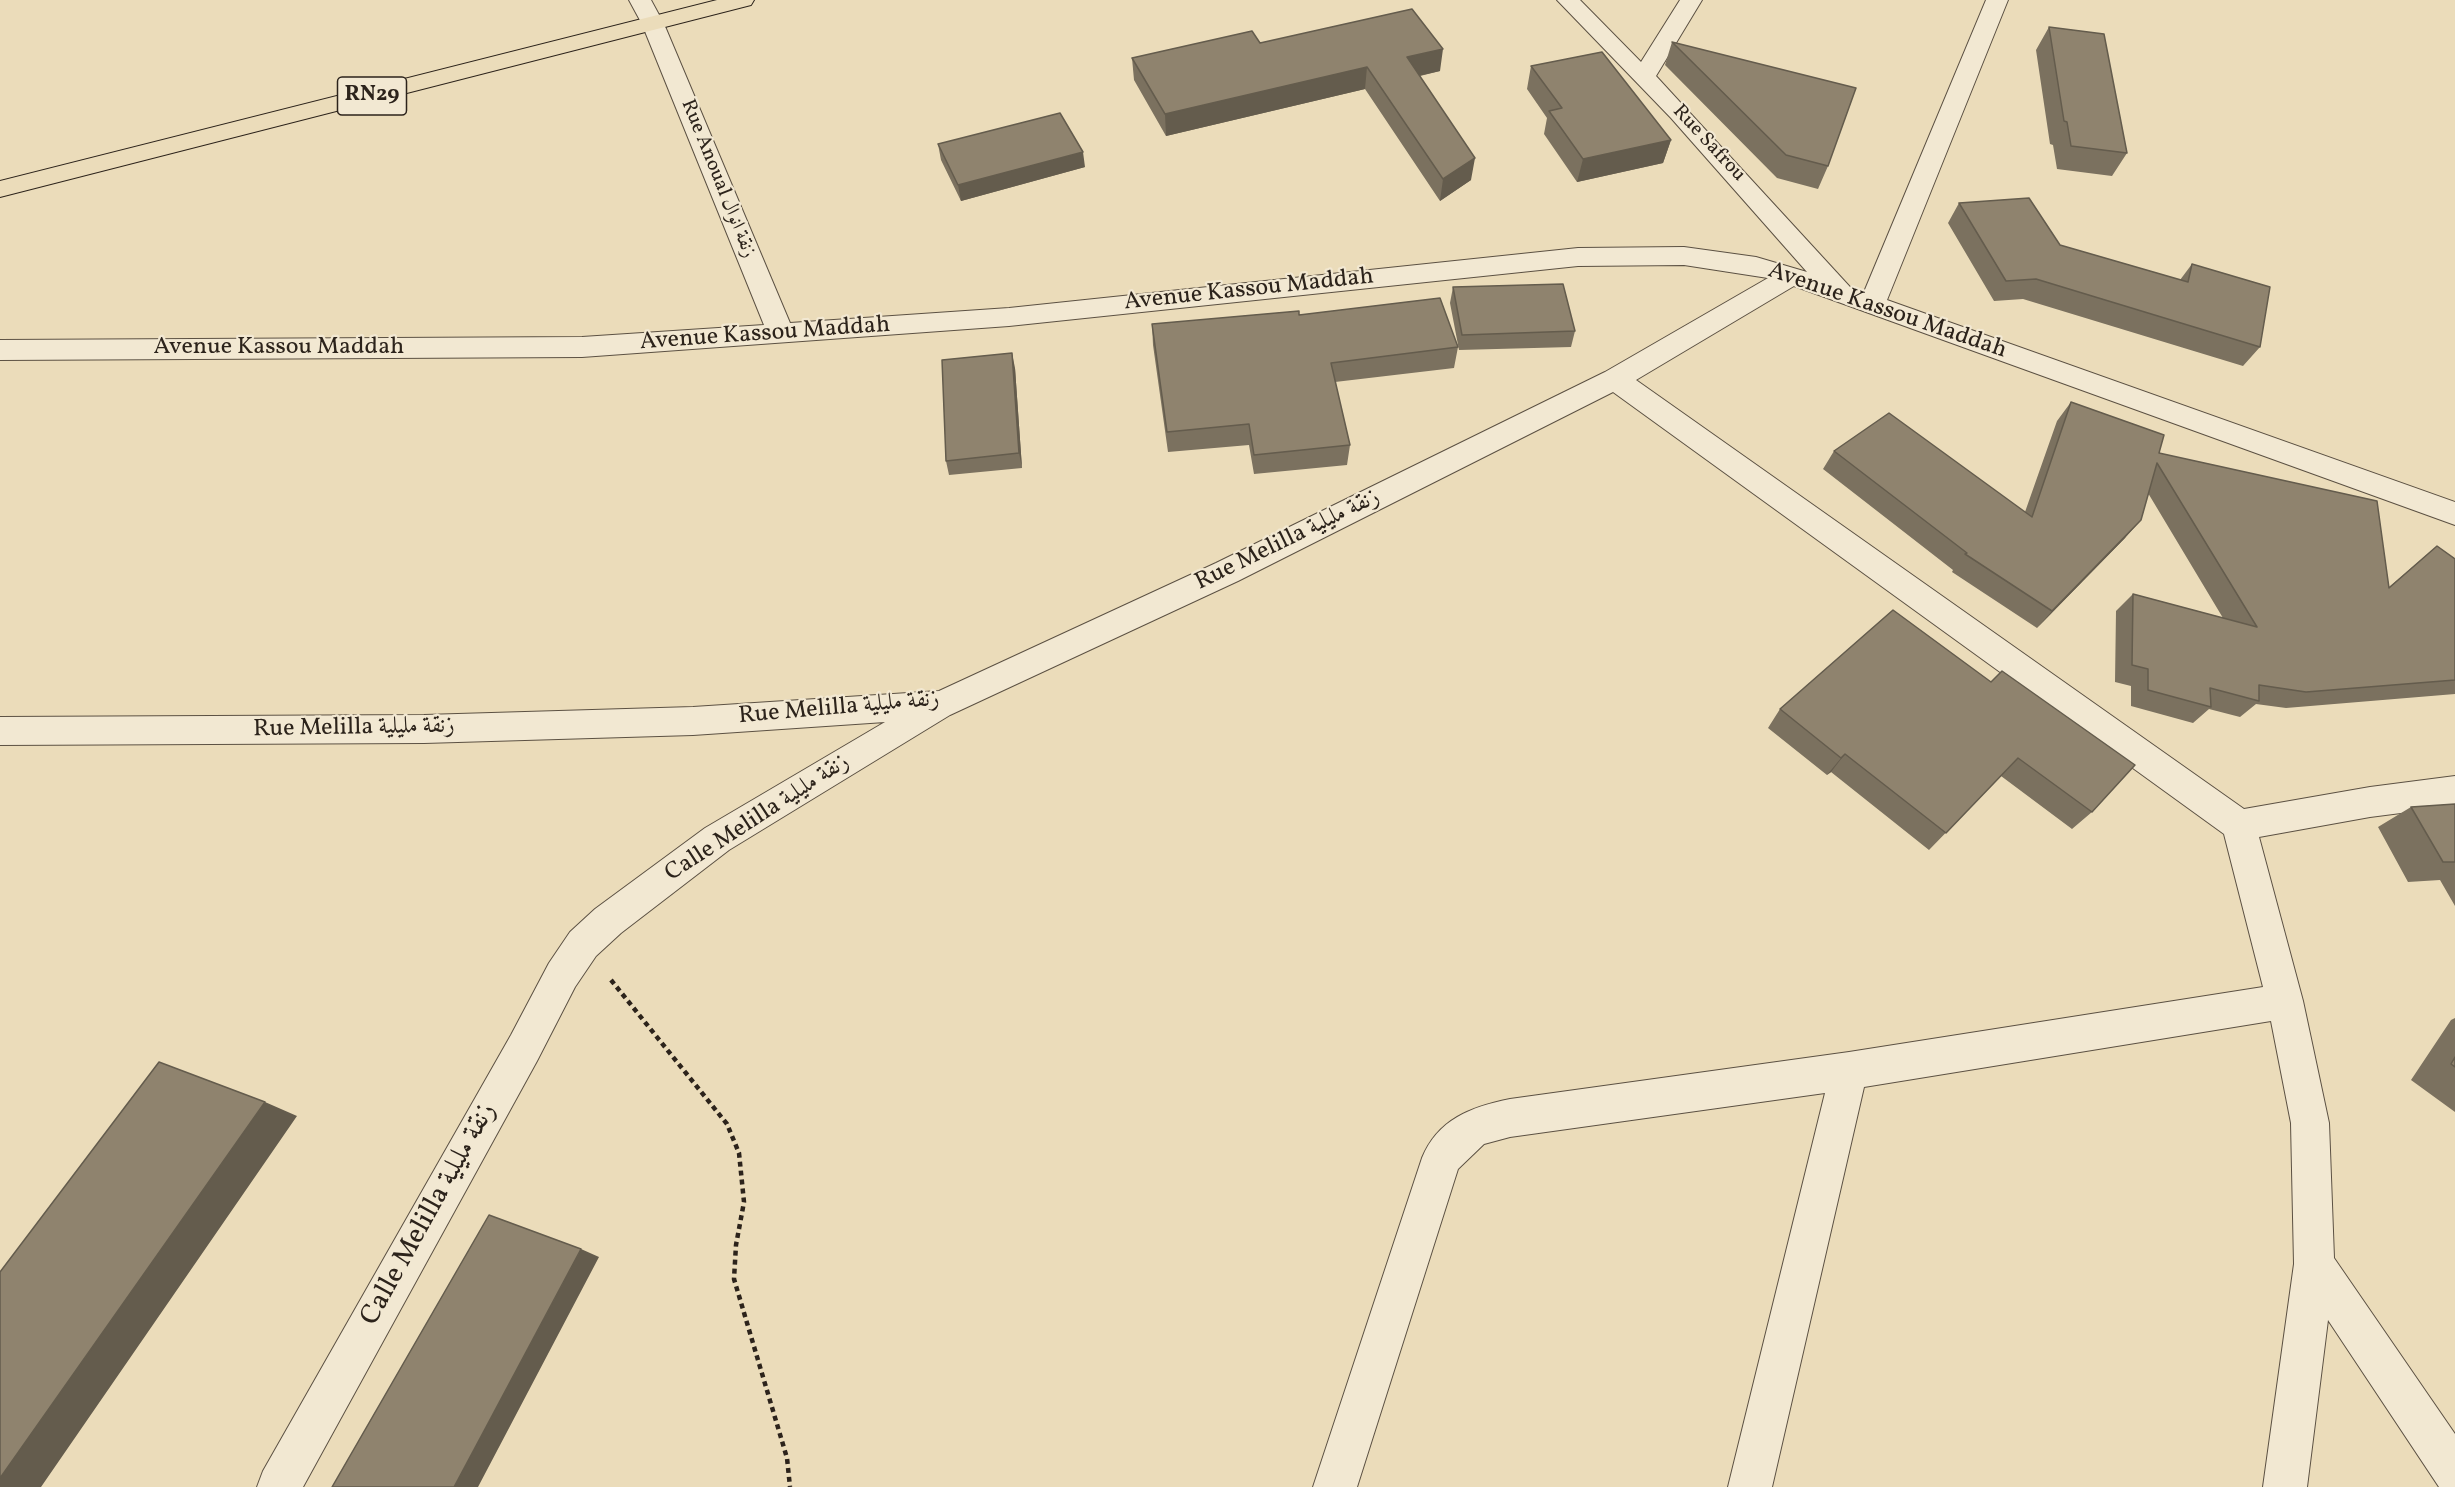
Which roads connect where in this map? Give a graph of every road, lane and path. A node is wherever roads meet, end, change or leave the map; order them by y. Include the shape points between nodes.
1 (640, 0) edge
2 (743, 0) edge
3 (1568, 0) edge
4 (1691, 0) edge
5 (1997, 0) edge
6 (653, 24) junction
7 (1644, 76) junction
8 (0, 189) edge
9 (1792, 276) junction
10 (1842, 294) junction
11 (1872, 305) junction
12 (781, 334) junction
13 (0, 350) edge
14 (1615, 379) junction
15 (2455, 514) edge
16 (942, 704) junction
17 (0, 731) edge
18 (2455, 791) edge
19 (2239, 825) junction
20 (583, 945) junction
21 (2285, 1001) junction
22 (1849, 1071) junction
23 (2314, 1264) junction
24 (2455, 1472) edge
25 (279, 1487) edge
26 (790, 1487) edge
27 (1335, 1487) edge
28 (1750, 1487) edge
29 (2285, 1487) edge

1 - 6 street, Rue Anoual زنقة انوال
2 - 6 main road, RN29
3 - 7 street, Rue Safrou
4 - 7 street
5 - 11 street
6 - 8 main road, RN29
6 - 12 street, Rue Anoual زنقة انوال
7 - 10 street, Rue Safrou
9 - 10 street, Avenue Kassou Maddah
9 - 12 street, Avenue Kassou Maddah via 1756,266 1683,256 1578,257 1009,317
9 - 14 street, Rue Melilla زنقة مليلية
10 - 11 street, Avenue Kassou Maddah
11 - 15 street, Avenue Kassou Maddah
12 - 13 street, Avenue Kassou Maddah via 582,347
14 - 16 street, Rue Melilla زنقة مليلية via 1227,572
14 - 19 street
16 - 17 street, Rue Melilla زنقة مليلية via 693,721 424,729
16 - 20 street, Calle Melilla زنقة مليلية via 717,839 608,921
18 - 19 street
19 - 21 street
20 - 25 street, Calle Melilla زنقة مليلية via 562,975
20 - 26 path via 727,1125 739,1154 744,1202 734,1279 787,1458
21 - 22 street
21 - 23 street via 2310,1123
22 - 27 street via 1510,1118 1475,1125 1459,1137 1443,1158
22 - 28 street
23 - 24 street
23 - 29 street

